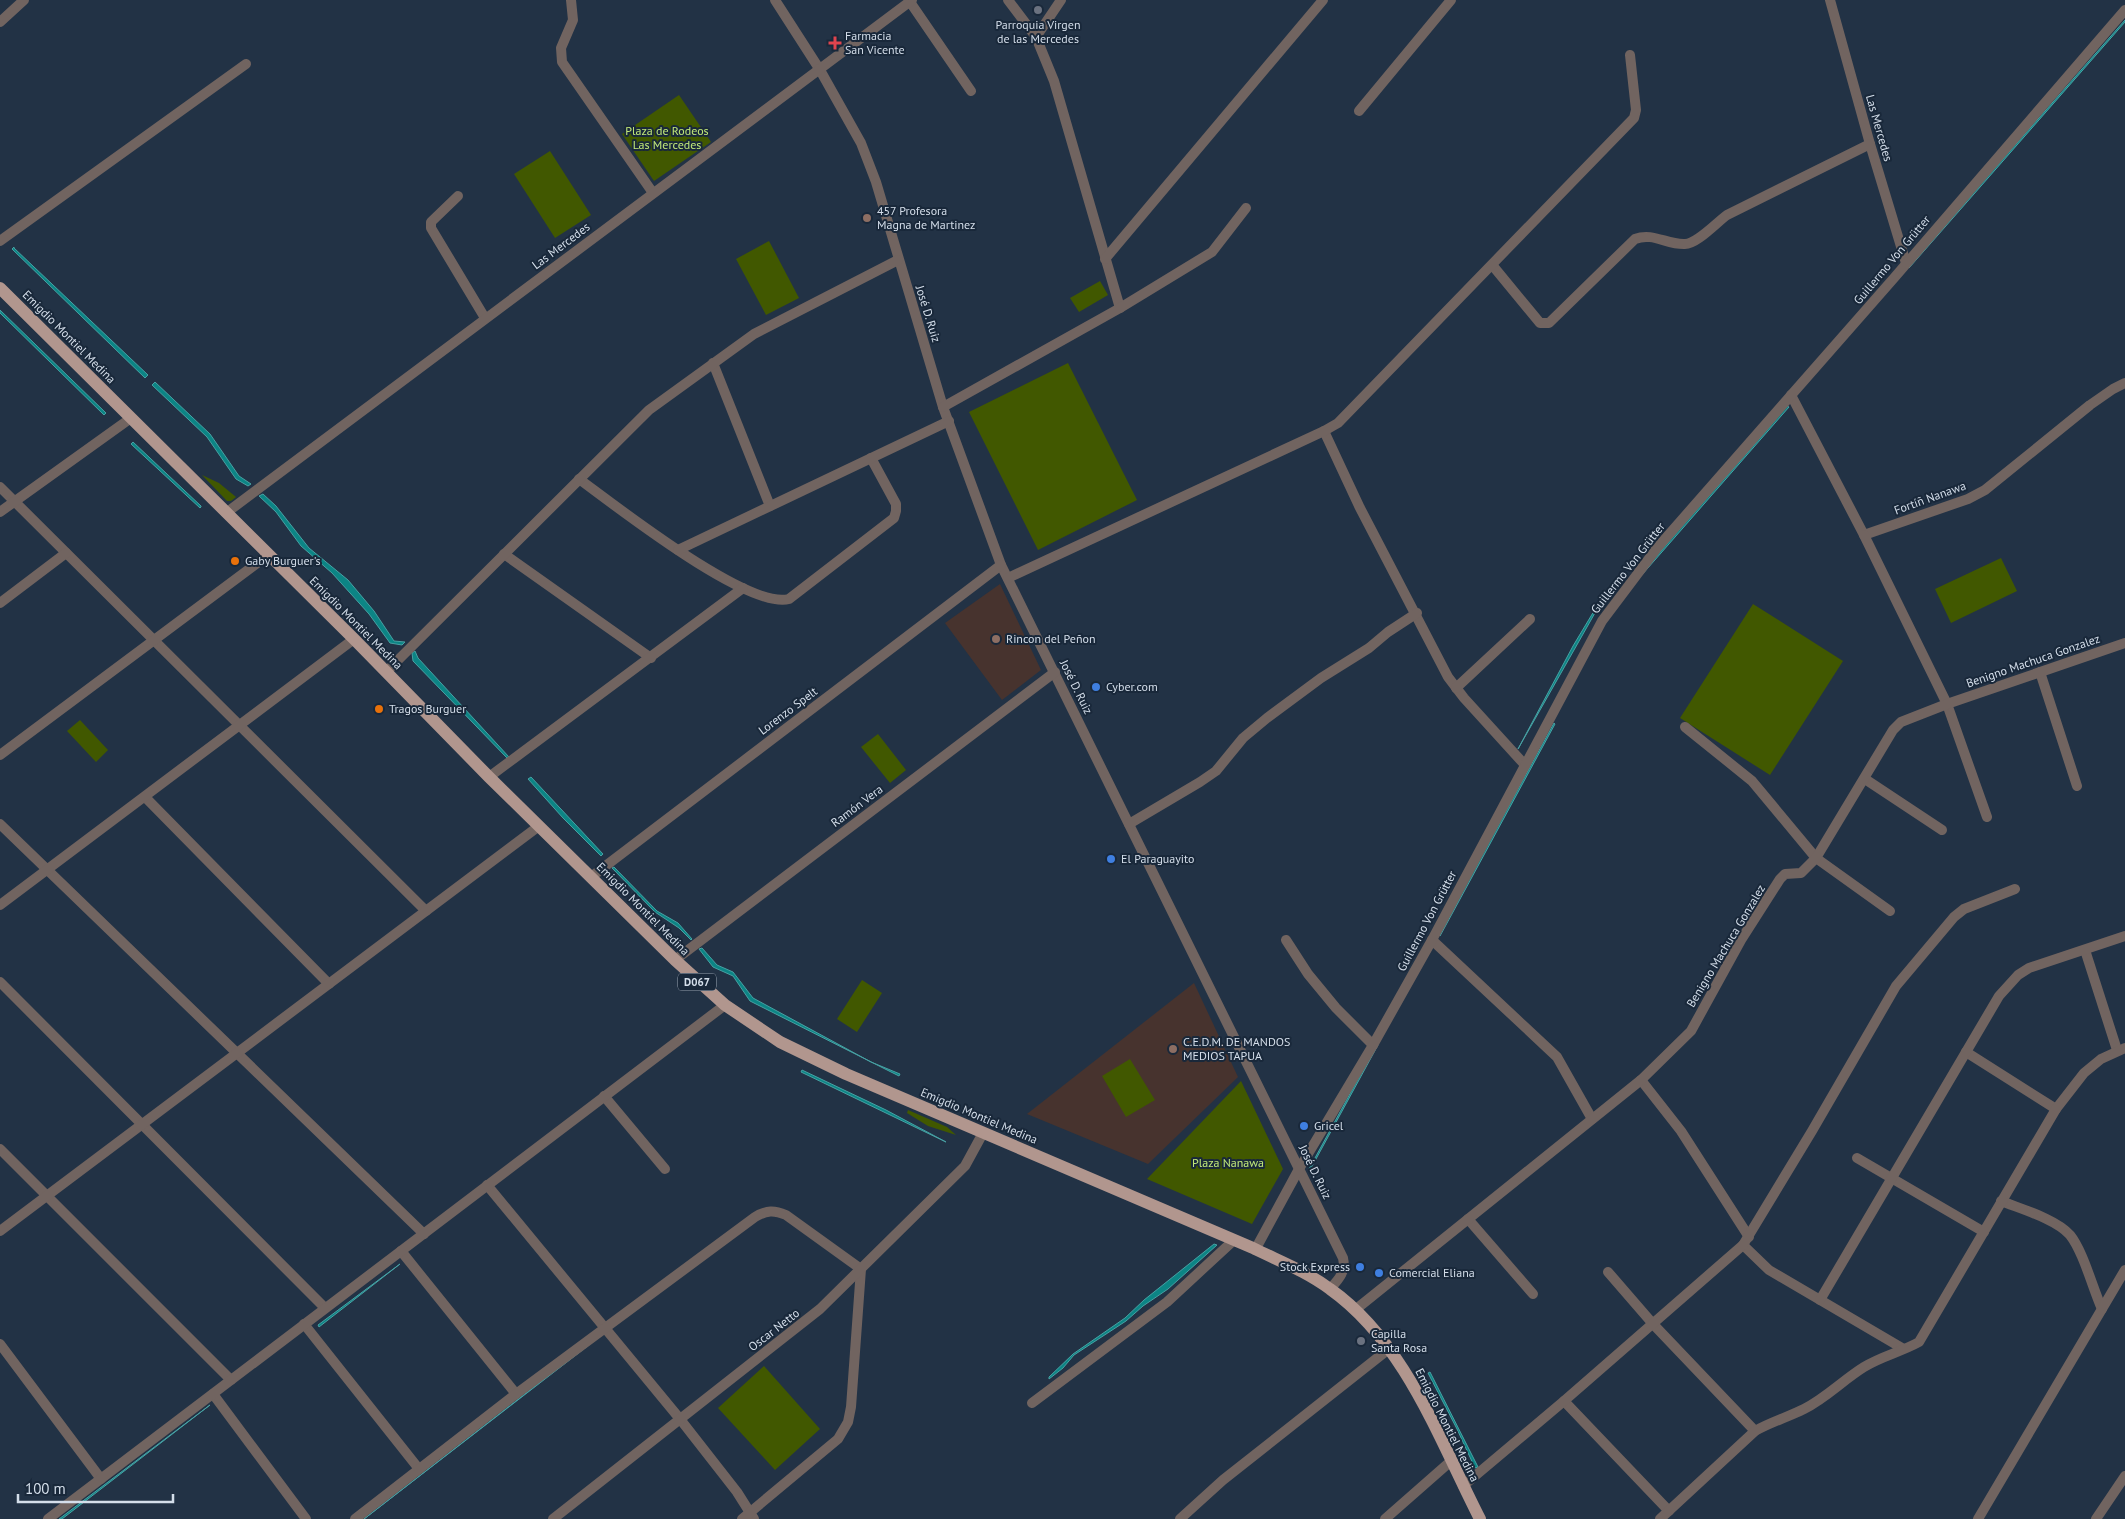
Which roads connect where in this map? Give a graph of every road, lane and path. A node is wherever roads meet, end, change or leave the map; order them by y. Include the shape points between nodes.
1 (24, 0) edge
2 (571, 0) edge
3 (775, 0) edge
4 (1008, 0) edge
5 (1061, 0) edge
6 (1323, 0) edge
7 (1451, 0) edge
8 (1830, 0) edge
9 (911, 1) edge
10 (2125, 10) edge
11 (0, 22) edge
12 (1036, 37) junction
13 (1630, 55) dead end
14 (246, 64) dead end
15 (820, 70) junction
16 (971, 91) dead end
17 (1359, 111) dead end
18 (1870, 144) junction
19 (653, 193) junction
20 (458, 196) dead end
21 (1246, 208) dead end
22 (0, 241) edge
23 (1105, 259) junction
24 (898, 260) junction
25 (1906, 263) junction
26 (1493, 266) junction
27 (0, 288) edge
28 (1120, 308) junction
29 (485, 318) junction
30 (713, 363) junction
31 (2125, 383) edge
32 (1791, 395) junction
33 (943, 407) junction
34 (131, 418) junction
35 (948, 420) junction
36 (1324, 431) junction
37 (871, 458) junction
38 (579, 479) junction
39 (0, 487) edge
40 (15, 502) junction
41 (770, 506) junction
42 (0, 512) edge
43 (226, 513) junction
44 (1864, 535) junction
45 (678, 550) junction
46 (66, 553) junction
47 (504, 554) junction
48 (268, 555) junction
49 (1001, 565) junction
50 (1008, 578) junction
51 (743, 588) junction
52 (0, 603) edge
53 (1417, 614) junction
54 (1530, 619) dead end
55 (154, 640) junction
56 (354, 640) junction
57 (2125, 643) edge
58 (651, 658) junction
59 (386, 672) junction
60 (1055, 672) junction
61 (2040, 672) junction
62 (1456, 688) junction
63 (1947, 704) junction
64 (240, 725) junction
65 (1686, 728) dead end
66 (0, 755) edge
67 (1525, 765) junction
68 (489, 777) junction
69 (1865, 779) junction
70 (2077, 786) dead end
71 (145, 797) junction
72 (1987, 817) dead end
73 (0, 824) edge
74 (1129, 824) junction
75 (540, 826) junction
76 (1942, 830) dead end
77 (1816, 858) junction
78 (48, 870) junction
79 (591, 877) junction
80 (2015, 889) dead end
81 (0, 905) edge
82 (426, 911) junction
83 (1890, 911) dead end
84 (2125, 936) edge
85 (1286, 940) dead end
86 (1432, 940) junction
87 (2085, 950) junction
88 (674, 960) junction
89 (0, 982) edge
90 (329, 984) junction
91 (724, 1005) junction
92 (1373, 1045) junction
93 (2121, 1049) edge
94 (1966, 1052) junction
95 (237, 1053) junction
96 (1641, 1080) junction
97 (604, 1096) junction
98 (2056, 1109) junction
99 (1592, 1119) junction
100 (142, 1124) junction
101 (983, 1133) junction
102 (0, 1148) edge
103 (1857, 1158) dead end
104 (1299, 1169) junction
105 (665, 1170) dead end
106 (1891, 1179) junction
107 (487, 1186) junction
108 (47, 1196) junction
109 (2001, 1201) junction
110 (1468, 1219) junction
111 (0, 1231) edge
112 (1984, 1232) junction
113 (424, 1234) junction
114 (1234, 1240) junction
115 (1746, 1241) junction
116 (1255, 1250) junction
117 (401, 1251) junction
118 (861, 1269) junction
119 (2125, 1270) edge
120 (1608, 1272) dead end
121 (1330, 1289) junction
122 (1532, 1294) dead end
123 (1820, 1300) junction
124 (326, 1308) junction
125 (2102, 1309) junction
126 (1356, 1310) junction
127 (304, 1324) junction
128 (1653, 1324) junction
129 (607, 1328) junction
130 (0, 1344) edge
131 (1390, 1348) junction
132 (1902, 1348) junction
133 (231, 1380) junction
134 (213, 1394) junction
135 (516, 1394) junction
136 (1564, 1401) junction
137 (1032, 1403) dead end
138 (680, 1419) junction
139 (1755, 1431) junction
140 (1451, 1461) junction
141 (419, 1469) junction
142 (2125, 1476) edge
143 (100, 1479) junction
144 (1463, 1486) junction
145 (1669, 1511) junction
146 (749, 1517) edge
147 (48, 1519) edge
148 (306, 1519) edge
149 (355, 1519) edge
150 (552, 1519) edge
151 (1180, 1519) edge
152 (1385, 1519) edge
153 (1480, 1519) edge
154 (1660, 1519) edge
155 (1978, 1519) edge
156 (2096, 1519) edge

1 - 11 street
2 - 19 street via 574,20 561,48 562,62
3 - 15 street, José D. Ruiz
4 - 12 street
5 - 12 street
6 - 23 street
7 - 17 street
8 - 18 street, Las Mercedes
9 - 15 street, Las Mercedes
9 - 16 street
10 - 25 street, Guillermo Von Grütter
12 - 23 street via 1054,80
13 - 26 street via 1636,110 1634,118
14 - 22 street
15 - 19 street, Las Mercedes
15 - 24 street, José D. Ruiz via 861,143 876,182
18 - 25 street, Las Mercedes
18 - 26 street via 1727,215 1697,240 1685,244 1648,236 1635,239 1549,323 1540,323
19 - 29 street, Las Mercedes
20 - 29 street via 435,216 432,228
21 - 28 street via 1212,252
23 - 28 street
24 - 30 street via 754,334
24 - 33 street, José D. Ruiz
25 - 32 street, Guillermo Von Grütter
26 - 36 street via 1338,423
27 - 34 main road, Emigdio Montiel Medina / D067
28 - 33 street
29 - 43 street, Las Mercedes
30 - 38 street via 649,410
30 - 41 street
31 - 44 street, Fortíñ Nanawa via 2090,406 1985,490 1968,499
32 - 44 street
32 - 67 street, Guillermo Von Grütter via 1658,548 1602,620
33 - 35 street, José D. Ruiz
34 - 40 street
34 - 43 main road, Emigdio Montiel Medina / D067
35 - 37 street
35 - 49 street, José D. Ruiz
36 - 50 street
36 - 53 street via 1360,508
37 - 41 street
37 - 51 street via 896,504 894,518 789,599 772,599
38 - 45 street
38 - 47 street
39 - 40 street
40 - 42 street
40 - 46 street
41 - 45 street
43 - 48 main road, Emigdio Montiel Medina / D067
44 - 63 street
45 - 51 street
46 - 52 street
46 - 55 street
47 - 58 street
47 - 59 street
48 - 55 street
48 - 56 main road, Emigdio Montiel Medina / D067
49 - 50 street, José D. Ruiz
49 - 79 street, Lorenzo Spelt
50 - 60 street, José D. Ruiz
51 - 58 street
53 - 62 street
53 - 74 street via 1267,718 1200,782
54 - 62 street
55 - 64 street
55 - 66 street
56 - 59 main road, Emigdio Montiel Medina / D067
56 - 64 street
57 - 61 street, Benigno Machuca Gonzalez
58 - 68 street
59 - 68 main road, Emigdio Montiel Medina / D067
60 - 74 street, José D. Ruiz
60 - 88 street, Ramón Vera
61 - 63 street, Benigno Machuca Gonzalez
61 - 70 street
62 - 67 street
63 - 69 street, Benigno Machuca Gonzalez via 1900,722
63 - 72 street
64 - 71 street
64 - 82 street
65 - 77 street via 1752,781
67 - 86 street, Guillermo Von Grütter
68 - 75 main road, Emigdio Montiel Medina / D067
69 - 76 street
69 - 77 street, Benigno Machuca Gonzalez
71 - 78 street
71 - 90 street
73 - 78 street
74 - 104 street, José D. Ruiz
75 - 79 main road, Emigdio Montiel Medina / D067
75 - 82 street
77 - 83 street
77 - 96 street, Benigno Machuca Gonzalez via 1801,873 1782,876 1741,940 1691,1031
78 - 81 street
78 - 95 street
79 - 88 main road, Emigdio Montiel Medina / D067
80 - 115 street via 1964,909 1954,917 1896,986
82 - 90 street
84 - 87 street
85 - 92 street via 1336,1008
86 - 92 street, Guillermo Von Grütter
86 - 99 street via 1557,1057
87 - 93 street
87 - 94 street via 2037,965 2018,975 1999,996
88 - 91 main road, Emigdio Montiel Medina / D067
89 - 100 street
90 - 95 street
91 - 97 street
91 - 101 main road, Emigdio Montiel Medina / D067 via 795,1050
92 - 104 street, Guillermo Von Grütter
93 - 98 street via 2084,1073
94 - 98 street
94 - 106 street
95 - 100 street
95 - 113 street
96 - 99 street, Benigno Machuca Gonzalez
96 - 115 street via 1681,1131
97 - 105 street
97 - 107 street
98 - 109 street
99 - 110 street, Benigno Machuca Gonzalez
100 - 108 street
100 - 124 street
101 - 114 main road, Emigdio Montiel Medina / D067
101 - 118 street, Oscar Netto via 965,1166
102 - 108 street
103 - 106 street
104 - 116 street, Guillermo Von Grütter
104 - 121 street, José D. Ruiz via 1342,1258 1342,1274
106 - 112 street
106 - 123 street
107 - 113 street
107 - 129 street
108 - 111 street
108 - 133 street
109 - 112 street
109 - 125 street via 2054,1223 2070,1235
110 - 122 street
110 - 126 street, Benigno Machuca Gonzalez
112 - 132 street via 1924,1336 1919,1342
113 - 117 street
114 - 116 main road, Emigdio Montiel Medina / D067
114 - 137 street via 1166,1302
115 - 123 street via 1769,1270
115 - 128 street
116 - 121 main road, Emigdio Montiel Medina / D067 via 1308,1274
117 - 124 street
117 - 135 street
118 - 129 street via 786,1215 766,1211
118 - 138 street, Oscar Netto via 820,1310
118 - 146 street via 848,1422 838,1439
119 - 125 street
120 - 128 street
121 - 126 main road, Emigdio Montiel Medina / D067
123 - 132 street
124 - 127 street
125 - 155 street
126 - 131 main road, Emigdio Montiel Medina / D067
127 - 133 street
127 - 141 street
128 - 136 street
128 - 139 street
129 - 135 street
129 - 138 street
130 - 143 street
131 - 140 main road, Emigdio Montiel Medina / D067
131 - 151 street via 1223,1480
132 - 139 street via 1862,1368 1824,1398
133 - 134 street
134 - 143 street
134 - 148 street
135 - 141 street
136 - 144 street
136 - 145 street
138 - 146 street via 737,1492
138 - 150 street, Oscar Netto
139 - 145 street
140 - 144 main road, Emigdio Montiel Medina / D067
140 - 152 street
141 - 149 street
142 - 156 street
143 - 147 street
144 - 153 main road, Emigdio Montiel Medina / D067
145 - 154 street

